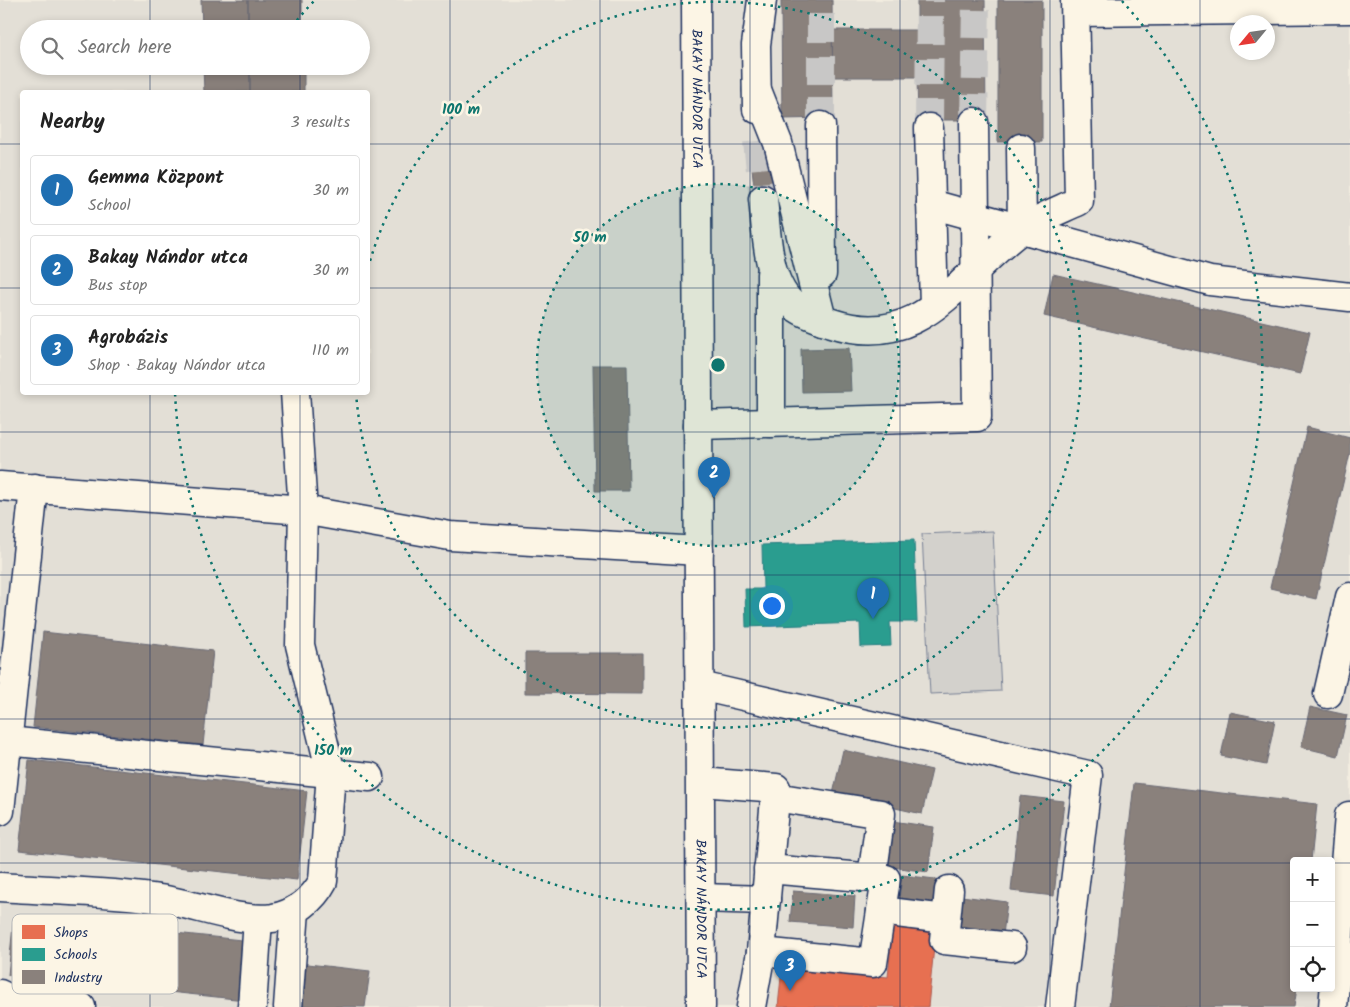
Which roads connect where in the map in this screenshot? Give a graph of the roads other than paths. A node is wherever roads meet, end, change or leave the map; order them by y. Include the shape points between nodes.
1 (696, 0) edge
2 (762, 0) edge
3 (1076, 6) edge
4 (1350, 9) edge
5 (757, 90) junction
6 (974, 122) tunnel mouth
7 (821, 126) tunnel mouth
8 (929, 128) tunnel mouth
9 (757, 141) tunnel mouth
10 (1021, 148) dead end
11 (763, 199) tunnel mouth
12 (931, 204) junction
13 (974, 216) junction
14 (1022, 229) junction
15 (771, 258) junction
16 (974, 272) junction
17 (1350, 297) edge
18 (934, 306) junction
19 (822, 320) junction
20 (295, 395) edge
21 (771, 422) junction
22 (698, 425) junction
23 (0, 486) edge
24 (34, 488) junction
25 (303, 510) junction
26 (699, 552) junction
27 (1350, 597) edge
28 (700, 686) junction
29 (1328, 694) dead end
30 (7, 741) junction
31 (331, 773) junction
32 (370, 777) dead end
33 (701, 782) junction
34 (775, 797) junction
35 (0, 811) edge
36 (1349, 816) edge
37 (768, 868) junction
38 (872, 877) junction
39 (0, 887) edge
40 (949, 890) dead end
41 (701, 898) junction
42 (766, 900) junction
43 (295, 910) junction
44 (881, 911) junction
45 (258, 919) junction
46 (945, 919) junction
47 (1012, 947) dead end
48 (761, 952) junction
49 (0, 994) edge
50 (81, 1007) edge
51 (252, 1007) edge
52 (288, 1007) edge
53 (701, 1007) edge
54 (751, 1007) edge
55 (1060, 1007) edge
56 (1333, 1007) edge

1 - 22 street, BAKAY NÁNDOR UTCA
2 - 5 street via 756,45
3 - 4 street
3 - 14 street via 1079,200
5 - 9 street
5 - 19 street via 778,143
6 - 13 street
7 - 19 street
8 - 12 street
10 - 14 street
11 - 15 street
12 - 13 street
12 - 18 street
13 - 14 street
13 - 16 street
14 - 16 street
14 - 17 street via 1210,281
15 - 19 street via 778,286 786,299 799,310
15 - 21 street
16 - 18 street
16 - 21 street via 976,417
18 - 19 street via 893,329 850,329
20 - 25 street
21 - 22 street
22 - 26 street, BAKAY NÁNDOR UTCA
23 - 24 street
24 - 25 street
24 - 30 street
25 - 26 street via 450,536
25 - 31 street via 300,645
26 - 28 street, BAKAY NÁNDOR UTCA
27 - 29 street
28 - 33 street, BAKAY NÁNDOR UTCA
28 - 55 street via 1088,775
30 - 31 street
30 - 35 street
31 - 32 street
31 - 43 street via 323,881 308,902
33 - 34 street via 776,788
33 - 41 street, BAKAY NÁNDOR UTCA
34 - 37 street
34 - 38 street via 882,814
36 - 56 street
37 - 38 street
37 - 42 street
38 - 44 street via 886,880
39 - 45 street via 160,899
40 - 46 street
41 - 42 street
41 - 53 street, BAKAY NÁNDOR UTCA
42 - 48 street
43 - 45 street via 275,918
43 - 52 street
44 - 46 street
44 - 48 street via 873,963
45 - 51 street
46 - 47 street via 944,940
48 - 54 street
49 - 50 street via 32,1002

